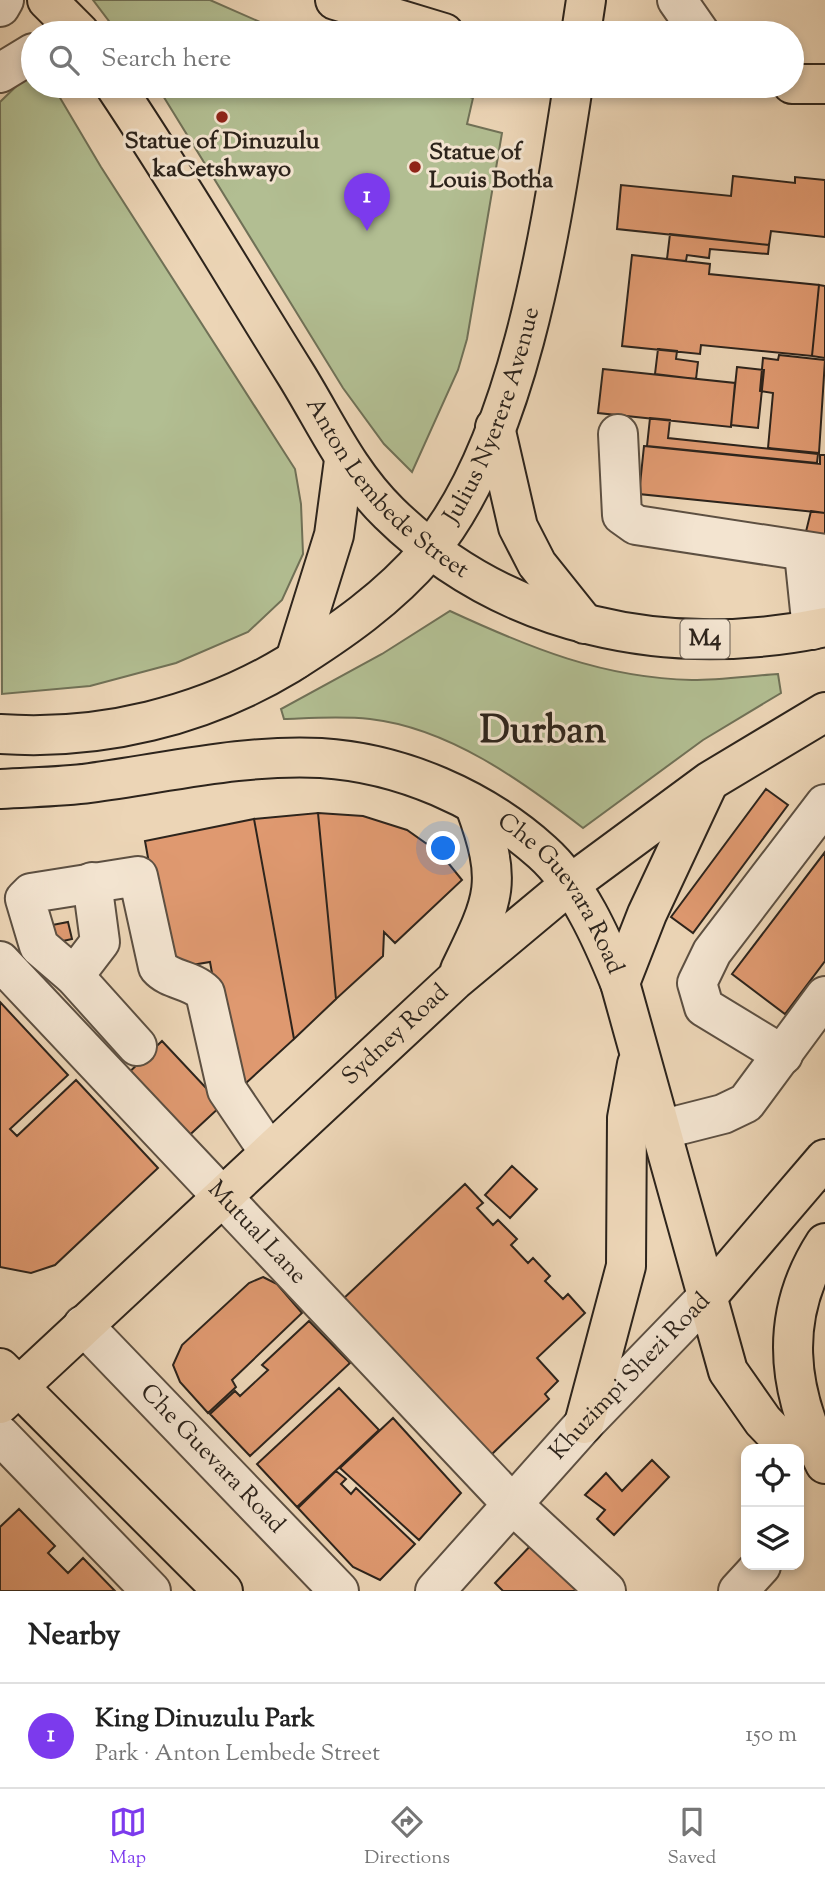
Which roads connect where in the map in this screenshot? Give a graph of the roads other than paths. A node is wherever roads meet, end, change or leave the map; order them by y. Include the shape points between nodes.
1 (4, 0) edge
2 (47, 0) edge
3 (335, 0) edge
4 (586, 0) edge
5 (677, 0) edge
6 (0, 7) edge
7 (65, 21) edge
8 (404, 21) edge
9 (583, 21) edge
10 (692, 21) edge
11 (21, 60) edge
12 (0, 73) edge
13 (804, 84) edge
14 (825, 84) edge
15 (123, 98) edge
16 (571, 98) edge
17 (495, 427) junction
18 (618, 434) dead end
19 (344, 460) junction
20 (430, 550) junction
21 (815, 554) edge
22 (585, 624) junction
23 (819, 628) edge
24 (295, 660) junction
25 (825, 712) edge
26 (132, 726) junction
27 (0, 734) edge
28 (710, 781) junction
29 (0, 787) edge
30 (825, 804) edge
31 (475, 806) junction
32 (92, 881) junction
33 (569, 885) junction
34 (0, 961) edge
35 (74, 976) junction
36 (454, 981) junction
37 (620, 983) junction
38 (825, 996) edge
39 (137, 1046) dead end
40 (639, 1055) junction
41 (783, 1055) junction
42 (660, 1130) junction
43 (269, 1152) junction
44 (825, 1159) edge
45 (223, 1194) junction
46 (825, 1244) edge
47 (706, 1298) junction
48 (83, 1325) junction
49 (6, 1386) edge
50 (584, 1424) junction
51 (0, 1435) edge
52 (785, 1444) edge
53 (804, 1464) edge
54 (825, 1464) edge
55 (825, 1486) edge
56 (513, 1505) junction
57 (757, 1570) edge
58 (151, 1591) edge
59 (223, 1591) edge
60 (339, 1591) edge
61 (435, 1591) edge
62 (606, 1591) edge
63 (738, 1591) edge

1 - 6 street
2 - 7 main road
3 - 8 main road
4 - 9 main road
5 - 10 street
11 - 12 street
13 - 14 main road
15 - 19 main road, Anton Lembede Street via 173,173
16 - 17 main road, Julius Nyerere Avenue via 541,268
17 - 20 main road, Julius Nyerere Avenue via 474,480
17 - 22 main road via 518,527 537,564
18 - 21 street via 621,508 626,519 644,527
19 - 20 main road, Anton Lembede Street via 387,512
19 - 24 main road via 334,535
20 - 22 main road, Anton Lembede Street / M4 via 492,589 548,614
20 - 24 main road, Julius Nyerere Avenue via 382,599
21 - 23 street
22 - 23 main road, Anton Lembede Street / M4 via 663,638 723,640
24 - 26 main road, Julius Nyerere Avenue via 229,695
25 - 28 main road, Sydney Road
26 - 27 main road, Julius Nyerere Avenue via 69,735
26 - 29 main road
28 - 33 main road, Sydney Road
28 - 37 main road
29 - 31 main road, Che Guevara Road via 87,784 222,763 321,758 386,767
30 - 41 street via 712,953 698,983 704,1007
31 - 33 main road, Che Guevara Road via 543,853
31 - 36 main road via 490,847 492,888 482,925
32 - 35 street via 100,942
32 - 35 street via 34,891 25,899 39,946
32 - 43 street via 138,876 158,967 205,993 227,1090
33 - 36 main road, Sydney Road
33 - 37 main road, Che Guevara Road
34 - 45 street, Mutual Lane
35 - 39 street
36 - 43 main road, Sydney Road
37 - 40 main road, Che Guevara Road
38 - 41 street
40 - 42 main road, Che Guevara Road
40 - 50 main road via 626,1118 626,1266
41 - 42 street via 746,1103 723,1114
42 - 47 main road, Che Guevara Road
43 - 45 main road, Sydney Road
44 - 47 main road, Khuzimpi Shezi Road
45 - 48 main road, Sydney Road
45 - 56 street, Mutual Lane
46 - 54 main road via 806,1283 795,1323 793,1375 806,1427
47 - 50 street, Khuzimpi Shezi Road
47 - 52 main road, Che Guevara Road via 728,1371
48 - 49 main road, Sydney Road
48 - 60 street, Che Guevara Road
49 - 59 main road via 94,1460
50 - 56 street, Khuzimpi Shezi Road
51 - 58 street
53 - 55 main road
56 - 61 street, Khuzimpi Shezi Road
56 - 62 street, Mutual Lane
57 - 63 street

